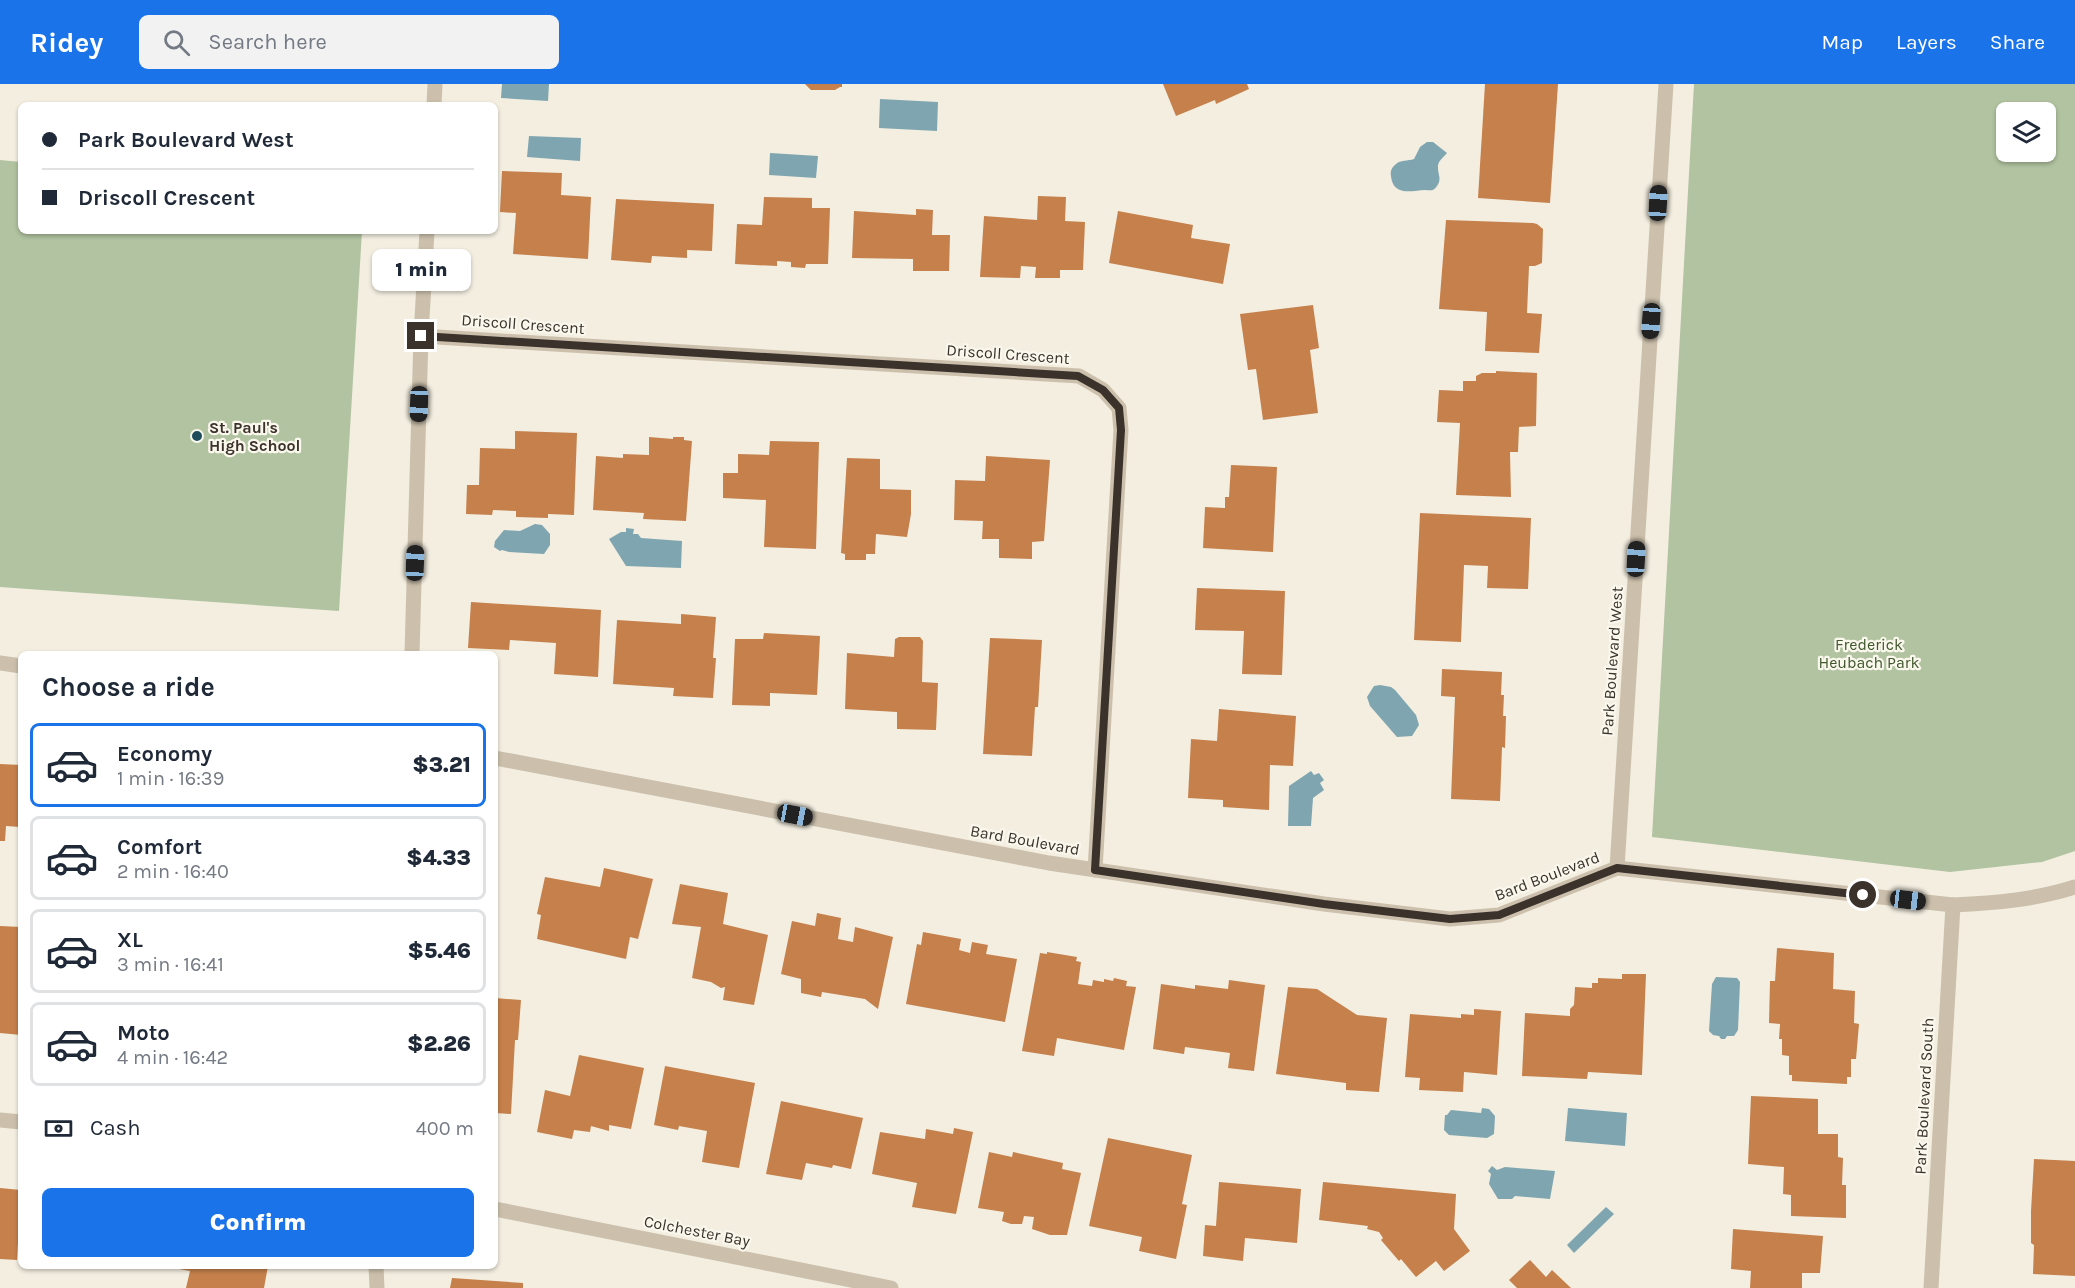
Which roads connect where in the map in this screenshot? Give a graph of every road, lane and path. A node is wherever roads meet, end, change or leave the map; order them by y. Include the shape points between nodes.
1 (435, 84) edge
2 (1666, 84) edge
3 (434, 102) edge
4 (427, 234) edge
5 (421, 336) junction
6 (412, 651) edge
7 (0, 663) edge
8 (18, 666) edge
9 (498, 759) edge
10 (1617, 868) junction
11 (1095, 870) junction
12 (2075, 887) edge
13 (1953, 905) junction
14 (0, 1120) edge
15 (18, 1122) edge
16 (498, 1210) edge
17 (376, 1269) edge
18 (377, 1288) edge
19 (891, 1288) edge
20 (1931, 1288) edge

1 - 3 street
2 - 10 street, Park Boulevard West
4 - 5 street
5 - 6 street
5 - 11 street, Driscoll Crescent via 1078,376 1103,390 1119,408 1121,430
7 - 8 street
9 - 11 street, Bard Boulevard
10 - 11 street, Bard Boulevard via 1499,915 1450,919
10 - 13 street
12 - 13 street via 2005,902
13 - 20 street, Park Boulevard South
14 - 15 street
16 - 19 street, Colchester Bay
17 - 18 street

